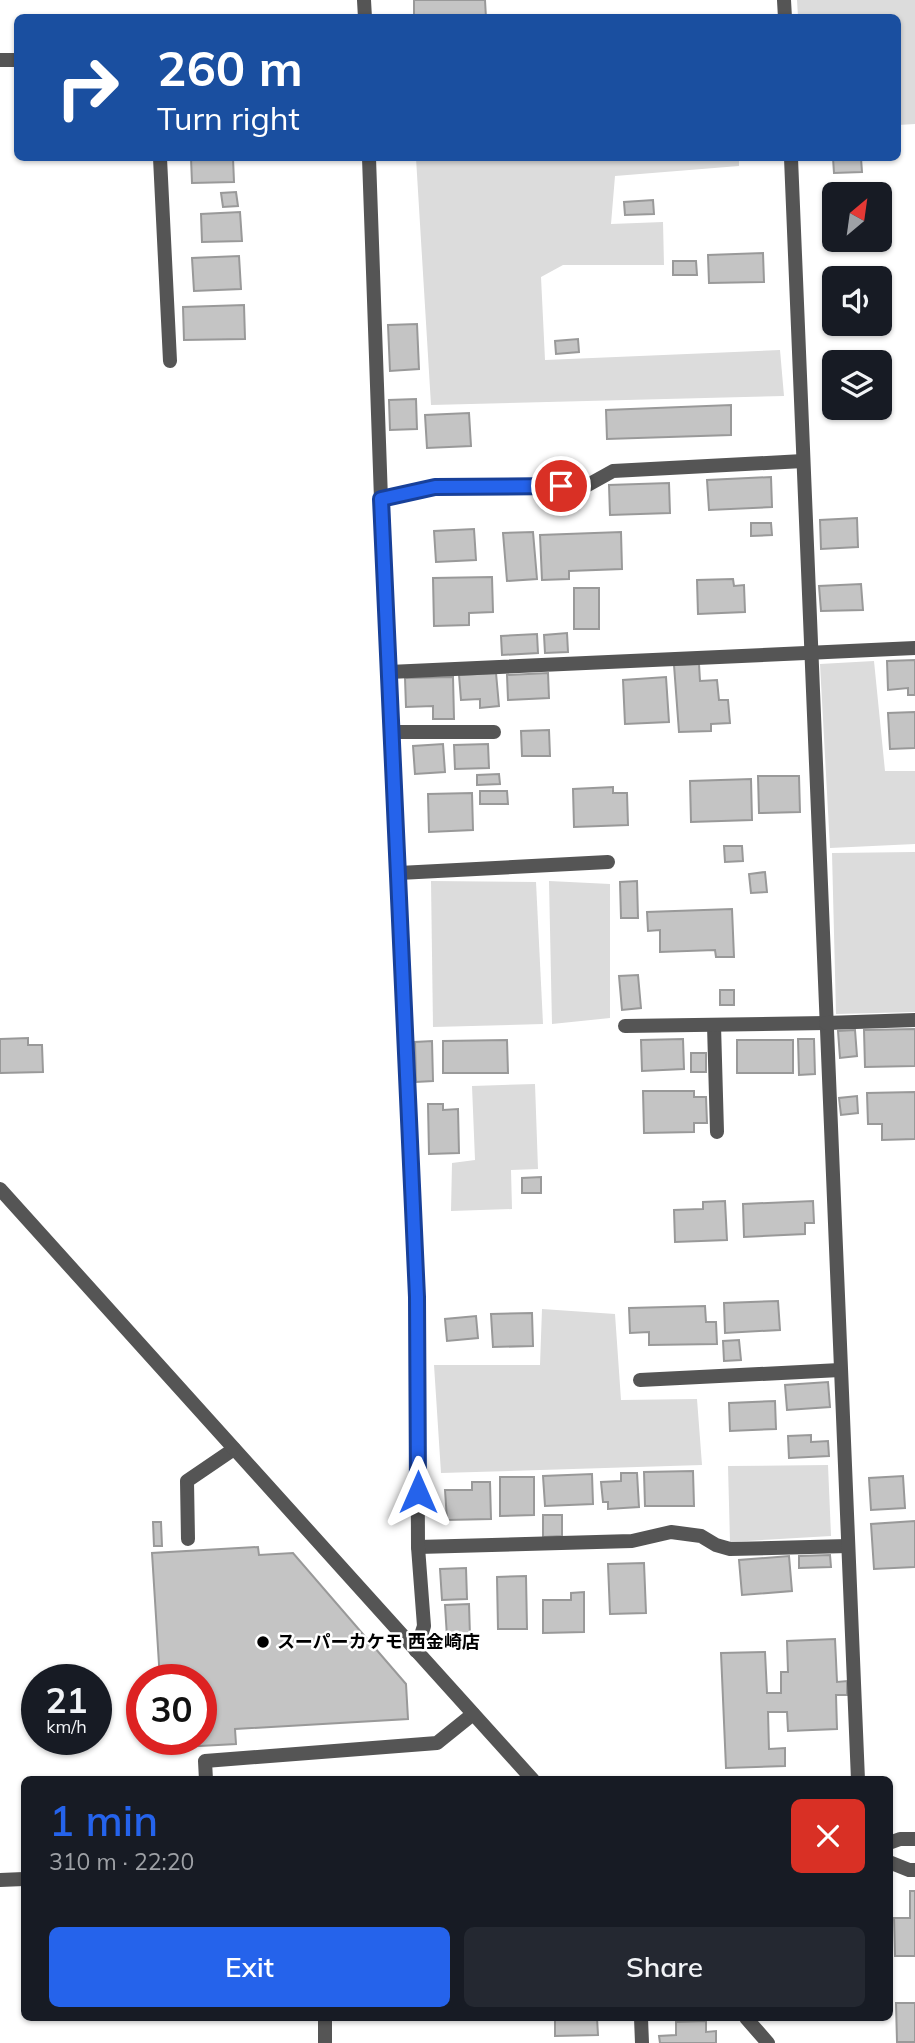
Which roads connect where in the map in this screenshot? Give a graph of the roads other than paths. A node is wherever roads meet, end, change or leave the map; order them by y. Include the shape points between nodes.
1 (160, 161) edge
2 (369, 161) edge
3 (791, 161) edge
4 (170, 361) dead end
5 (803, 461) junction
6 (381, 499) junction
7 (915, 648) edge
8 (810, 652) junction
9 (389, 672) junction
10 (392, 732) junction
11 (494, 732) dead end
12 (608, 863) dead end
13 (399, 873) junction
14 (915, 1020) edge
15 (826, 1023) junction
16 (714, 1025) junction
17 (625, 1026) dead end
18 (717, 1132) dead end
19 (3, 1198) edge
20 (840, 1370) junction
21 (640, 1380) dead end
22 (234, 1449) junction
23 (188, 1539) dead end
24 (848, 1546) junction
25 (418, 1548) junction
26 (416, 1651) junction
27 (473, 1714) junction
28 (206, 1776) edge
29 (529, 1776) edge
30 (858, 1776) edge
31 (915, 1839) edge
32 (893, 1842) edge
33 (893, 1864) edge
34 (915, 1870) edge
35 (21, 1879) edge
36 (0, 1880) edge
37 (324, 2021) edge
38 (641, 2021) edge
39 (749, 2021) edge
40 (325, 2043) edge
41 (642, 2043) edge
42 (768, 2043) edge

1 - 4 street
2 - 6 street
3 - 5 street
5 - 6 street via 612,471 586,486 435,487
5 - 8 street
6 - 9 street
7 - 8 street
8 - 9 street
8 - 15 street
9 - 10 street
10 - 11 street
10 - 13 street
12 - 13 street
13 - 25 street via 417,1297
14 - 15 street
15 - 16 street
15 - 20 street
16 - 17 street
16 - 18 street
19 - 22 street
20 - 21 street
20 - 24 street
22 - 23 street via 187,1481
22 - 26 street
24 - 25 street via 730,1549 701,1536 671,1532 632,1541
24 - 30 street
25 - 26 street via 424,1626
26 - 27 street
27 - 28 street via 437,1743 205,1761
27 - 29 street
31 - 32 street
33 - 34 street
35 - 36 street
37 - 40 street
38 - 41 street
39 - 42 street

